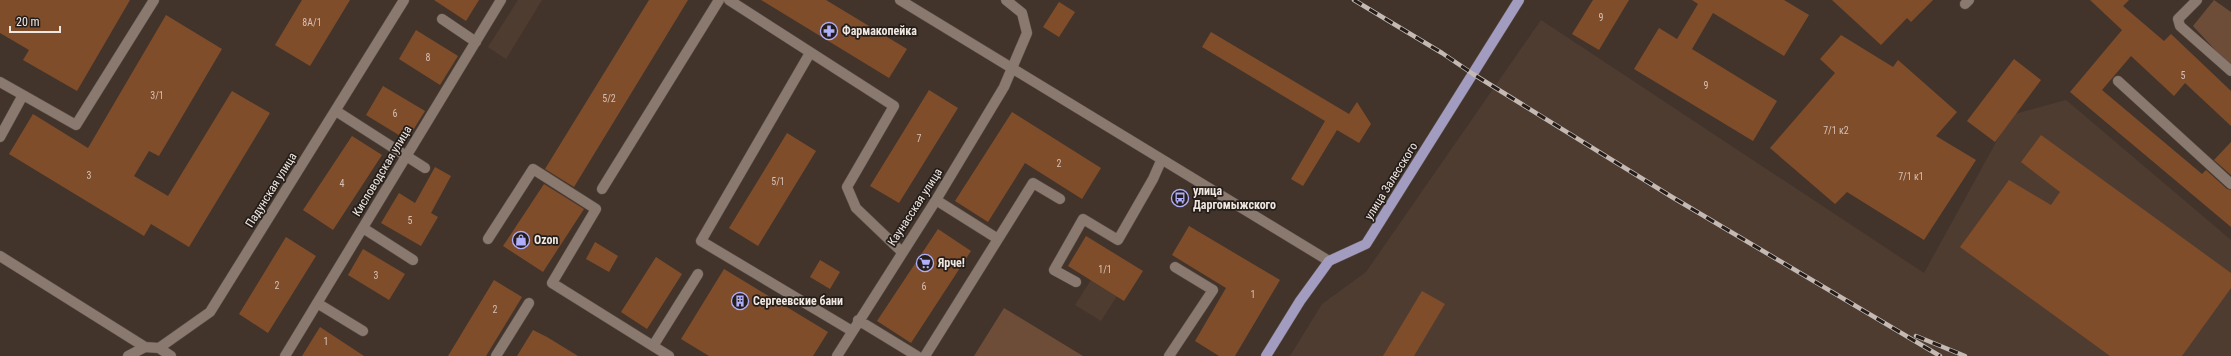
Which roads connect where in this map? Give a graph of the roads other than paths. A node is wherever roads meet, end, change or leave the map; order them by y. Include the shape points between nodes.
1 (404, 0) edge
2 (501, 0) edge
3 (719, 0) edge
4 (729, 0) edge
5 (900, 0) edge
6 (1006, 0) edge
7 (1519, 0) edge
8 (151, 1) edge
9 (2192, 2) edge
10 (442, 19) dead end
11 (476, 42) junction
12 (810, 53) junction
13 (1012, 70) junction
14 (2231, 71) edge
15 (2118, 80) dead end
16 (0, 82) edge
17 (23, 96) junction
18 (336, 110) junction
19 (0, 137) edge
20 (407, 156) junction
21 (1161, 161) junction
22 (425, 168) dead end
23 (2231, 184) edge
24 (602, 188) dead end
25 (1060, 199) dead end
26 (936, 200) junction
27 (363, 228) junction
28 (488, 238) dead end
29 (998, 239) junction
30 (902, 252) junction
31 (0, 256) edge
32 (413, 260) dead end
33 (1329, 261) junction
34 (1175, 267) dead end
35 (698, 274) dead end
36 (1076, 282) dead end
37 (317, 303) junction
38 (529, 303) dead end
39 (858, 320) junction
40 (364, 331) dead end
41 (852, 331) junction
42 (653, 346) junction
43 (145, 347) junction
44 (159, 348) junction
45 (128, 356) edge
46 (171, 356) edge
47 (285, 356) edge
48 (496, 356) edge
49 (669, 356) edge
50 (837, 356) edge
51 (917, 356) edge
52 (925, 356) edge
53 (1169, 356) edge
54 (1266, 356) edge

1 - 18 street, Падунская улица
2 - 11 street, Кисловодская улица
3 - 24 street
4 - 12 street
5 - 13 street
6 - 13 street, Каунасская улица via 1022,13 1027,33
7 - 33 main road, улица Залесского via 1366,244
8 - 17 street via 76,126
9 - 14 street via 2178,19 2180,26
10 - 11 street
11 - 20 street, Кисловодская улица
12 - 30 street via 894,106 847,187 856,208
12 - 41 street via 701,241
13 - 21 street
13 - 26 street, Каунасская улица
15 - 23 street
16 - 17 street
17 - 19 street
18 - 20 street
18 - 44 street, Падунская улица via 210,312
20 - 22 street
20 - 27 street, Кисловодская улица
21 - 33 street
21 - 36 street via 1118,240 1083,219 1054,270
25 - 29 street via 1033,183
26 - 29 street
26 - 30 street, Каунасская улица
27 - 32 street
27 - 37 street, Кисловодская улица
28 - 42 street via 532,169 596,209 552,283
29 - 52 street
30 - 39 street, Каунасская улица
31 - 43 street
33 - 54 main road, улица Залесского via 1300,301
34 - 53 street via 1213,290
35 - 42 street
37 - 40 street
37 - 47 street, Кисловодская улица
38 - 48 street
39 - 41 street, Каунасская улица
39 - 51 street
41 - 50 street, Каунасская улица
42 - 49 street
43 - 44 street
43 - 45 street
44 - 46 street

